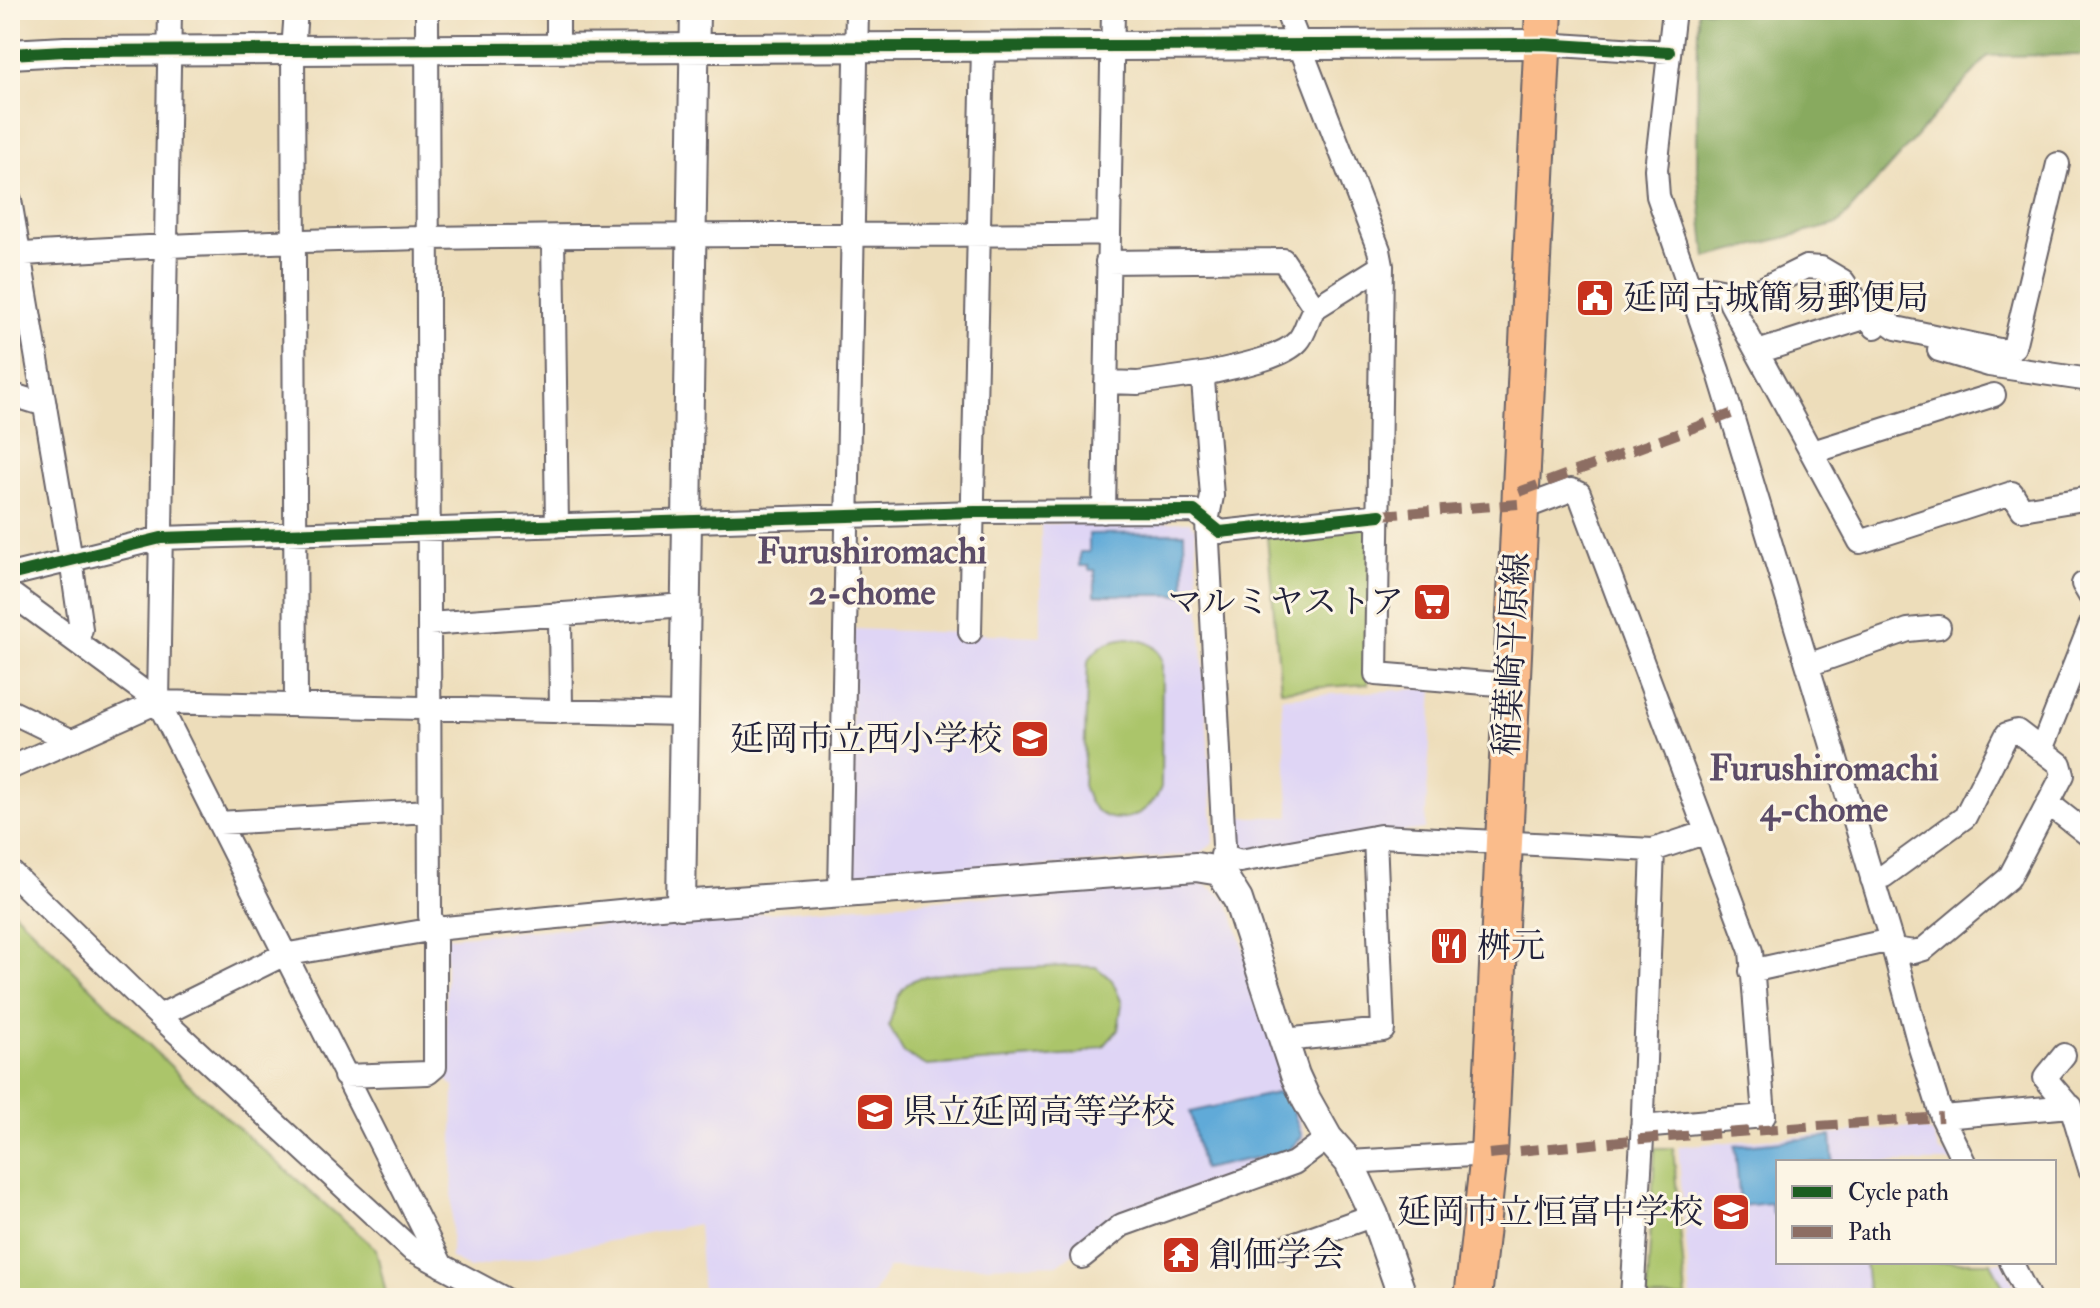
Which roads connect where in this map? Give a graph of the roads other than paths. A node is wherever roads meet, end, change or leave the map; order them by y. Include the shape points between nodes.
1 (170, 10) edge
2 (296, 10) edge
3 (427, 10) edge
4 (558, 10) edge
5 (695, 10) edge
6 (857, 10) edge
7 (1113, 10) edge
8 (1286, 10) edge
9 (1674, 10) edge
10 (1543, 27) edge
11 (1301, 45) junction
12 (1112, 46) junction
13 (983, 47) junction
14 (558, 49) junction
15 (695, 49) junction
16 (857, 49) junction
17 (293, 51) junction
18 (428, 51) junction
19 (169, 52) junction
20 (1669, 52) junction
21 (10, 54) edge
22 (2058, 164) dead end
23 (10, 200) edge
24 (1108, 233) junction
25 (852, 234) junction
26 (691, 235) junction
27 (980, 236) junction
28 (553, 237) junction
29 (428, 239) junction
30 (295, 243) junction
31 (166, 246) junction
32 (14, 254) edge
33 (1107, 262) junction
34 (1382, 266) junction
35 (1690, 284) junction
36 (1731, 304) junction
37 (1315, 308) junction
38 (1867, 317) junction
39 (1758, 352) junction
40 (1209, 373) junction
41 (2090, 380) edge
42 (1106, 382) junction
43 (10, 394) edge
44 (1994, 395) dead end
45 (45, 405) junction
46 (1813, 452) junction
47 (2090, 498) edge
48 (1518, 510) junction
49 (975, 512) junction
50 (1104, 512) junction
51 (1380, 515) junction
52 (848, 516) junction
53 (1207, 522) junction
54 (686, 523) junction
55 (557, 526) junction
56 (428, 529) junction
57 (297, 533) junction
58 (161, 538) junction
59 (71, 560) junction
60 (10, 575) edge
61 (10, 593) edge
62 (685, 605) junction
63 (560, 614) junction
64 (429, 624) junction
65 (2090, 626) edge
66 (1939, 627) dead end
67 (970, 632) dead end
68 (77, 642) junction
69 (1808, 665) junction
70 (1510, 685) junction
71 (158, 702) junction
72 (296, 705) junction
73 (429, 710) junction
74 (10, 711) edge
75 (561, 712) junction
76 (683, 714) junction
77 (72, 741) junction
78 (2041, 750) junction
79 (10, 768) edge
80 (2048, 803) junction
81 (429, 811) junction
82 (219, 823) junction
83 (1707, 832) junction
84 (2090, 836) edge
85 (1375, 837) junction
86 (1503, 842) junction
87 (1653, 850) junction
88 (1221, 863) junction
89 (10, 871) edge
90 (1872, 879) junction
91 (840, 893) junction
92 (681, 905) junction
93 (435, 929) junction
94 (1892, 945) junction
95 (283, 955) junction
96 (1751, 971) junction
97 (159, 1016) junction
98 (1284, 1040) junction
99 (2064, 1055) dead end
100 (345, 1076) junction
101 (2068, 1105) junction
102 (1942, 1117) junction
103 (1642, 1127) junction
104 (1328, 1138) junction
105 (1489, 1154) junction
106 (1963, 1160) edge
107 (1349, 1162) junction
108 (2090, 1169) edge
109 (1374, 1215) junction
110 (1282, 1248) dead end
111 (1082, 1257) dead end
112 (1478, 1260) junction
113 (2012, 1264) edge
114 (442, 1266) junction
115 (1404, 1295) edge
116 (503, 1298) edge
117 (1454, 1298) edge
118 (1473, 1298) edge
119 (1632, 1298) edge
120 (2029, 1298) edge

1 - 19 street
2 - 17 street
3 - 18 street
4 - 14 street
5 - 15 street
6 - 16 street
7 - 12 street
8 - 11 street
9 - 20 street
10 - 11 street
10 - 20 street
10 - 48 main road, 稲葉崎平原線
11 - 12 street
11 - 34 street
12 - 13 street
12 - 24 street
13 - 16 street
13 - 27 street
14 - 15 street
14 - 18 street
15 - 16 street
15 - 26 street
16 - 25 street
17 - 18 street
17 - 19 street
17 - 30 street
18 - 29 street
19 - 21 street
19 - 31 street
20 - 35 street via 1656,169 1658,196
22 - 38 street via 2014,347 2004,351
23 - 32 street
24 - 27 street
24 - 33 street
25 - 26 street
25 - 27 street
25 - 52 street
26 - 28 street
26 - 54 street
27 - 49 street
28 - 29 street
28 - 55 street
29 - 30 street
29 - 56 street
30 - 31 street
30 - 57 street
31 - 32 street
31 - 58 street
32 - 45 street
33 - 37 street via 1283,260
33 - 42 street
34 - 37 street
34 - 51 street
35 - 36 street via 1726,291
35 - 69 street
36 - 38 street via 1806,267 1821,268 1843,281
36 - 39 street
37 - 40 street via 1296,344 1282,353
38 - 39 street
38 - 41 street via 1890,340 1989,365
39 - 46 street
40 - 42 street
40 - 53 street via 1203,380 1212,496
42 - 50 street
43 - 45 street
44 - 46 street
45 - 59 street
46 - 47 street via 1860,542 2012,493 2022,509
48 - 70 main road, 稲葉崎平原線
48 - 83 street via 1571,490 1579,493
49 - 50 street
49 - 52 street
49 - 67 street
50 - 53 street via 1194,511
51 - 53 street via 1220,532
51 - 70 street via 1376,674
52 - 54 street
52 - 91 street
53 - 88 street
54 - 55 street
54 - 62 street
55 - 56 street
56 - 57 street
56 - 64 street
57 - 58 street
57 - 72 street
58 - 59 street
58 - 71 street
59 - 60 street
59 - 68 street via 81,629
61 - 68 street
62 - 63 street
62 - 76 street
63 - 64 street
63 - 75 street
64 - 73 street
65 - 78 street
66 - 69 street via 1908,630
68 - 71 street
69 - 90 street
70 - 86 main road, 稲葉崎平原線
71 - 72 street
71 - 77 street
71 - 82 street
72 - 73 street
73 - 75 street
73 - 81 street
74 - 77 street
75 - 76 street
76 - 92 street
77 - 79 street
78 - 80 street via 2060,764 2063,775
78 - 90 street via 2017,731 2007,734 1965,817 1884,876
80 - 84 street
80 - 94 street via 2009,878 1924,949 1914,952
81 - 82 street
81 - 93 street via 430,916
82 - 95 street
83 - 87 street
83 - 96 street via 1751,951
85 - 86 street
85 - 88 street
85 - 98 street via 1383,1030
86 - 87 street
86 - 105 main road, 稲葉崎平原線
87 - 103 street
88 - 91 street
88 - 98 street
89 - 97 street
90 - 94 street
91 - 92 street
92 - 93 street
93 - 95 street
93 - 100 street via 435,1067 428,1073
94 - 96 street
94 - 102 street
95 - 97 street
95 - 100 street
96 - 103 street via 1764,1116
97 - 114 street via 411,1249
98 - 104 street via 1306,1099
99 - 101 street via 2045,1078
100 - 114 street
101 - 102 street
101 - 108 street
102 - 106 street
103 - 119 street
104 - 107 street
104 - 111 street via 1294,1163 1122,1225
105 - 107 street
105 - 112 main road, 稲葉崎平原線
107 - 109 street
109 - 110 street
109 - 115 street
112 - 117 street via 1468,1288
112 - 118 main road, 稲葉崎平原線
113 - 120 street
114 - 116 street

